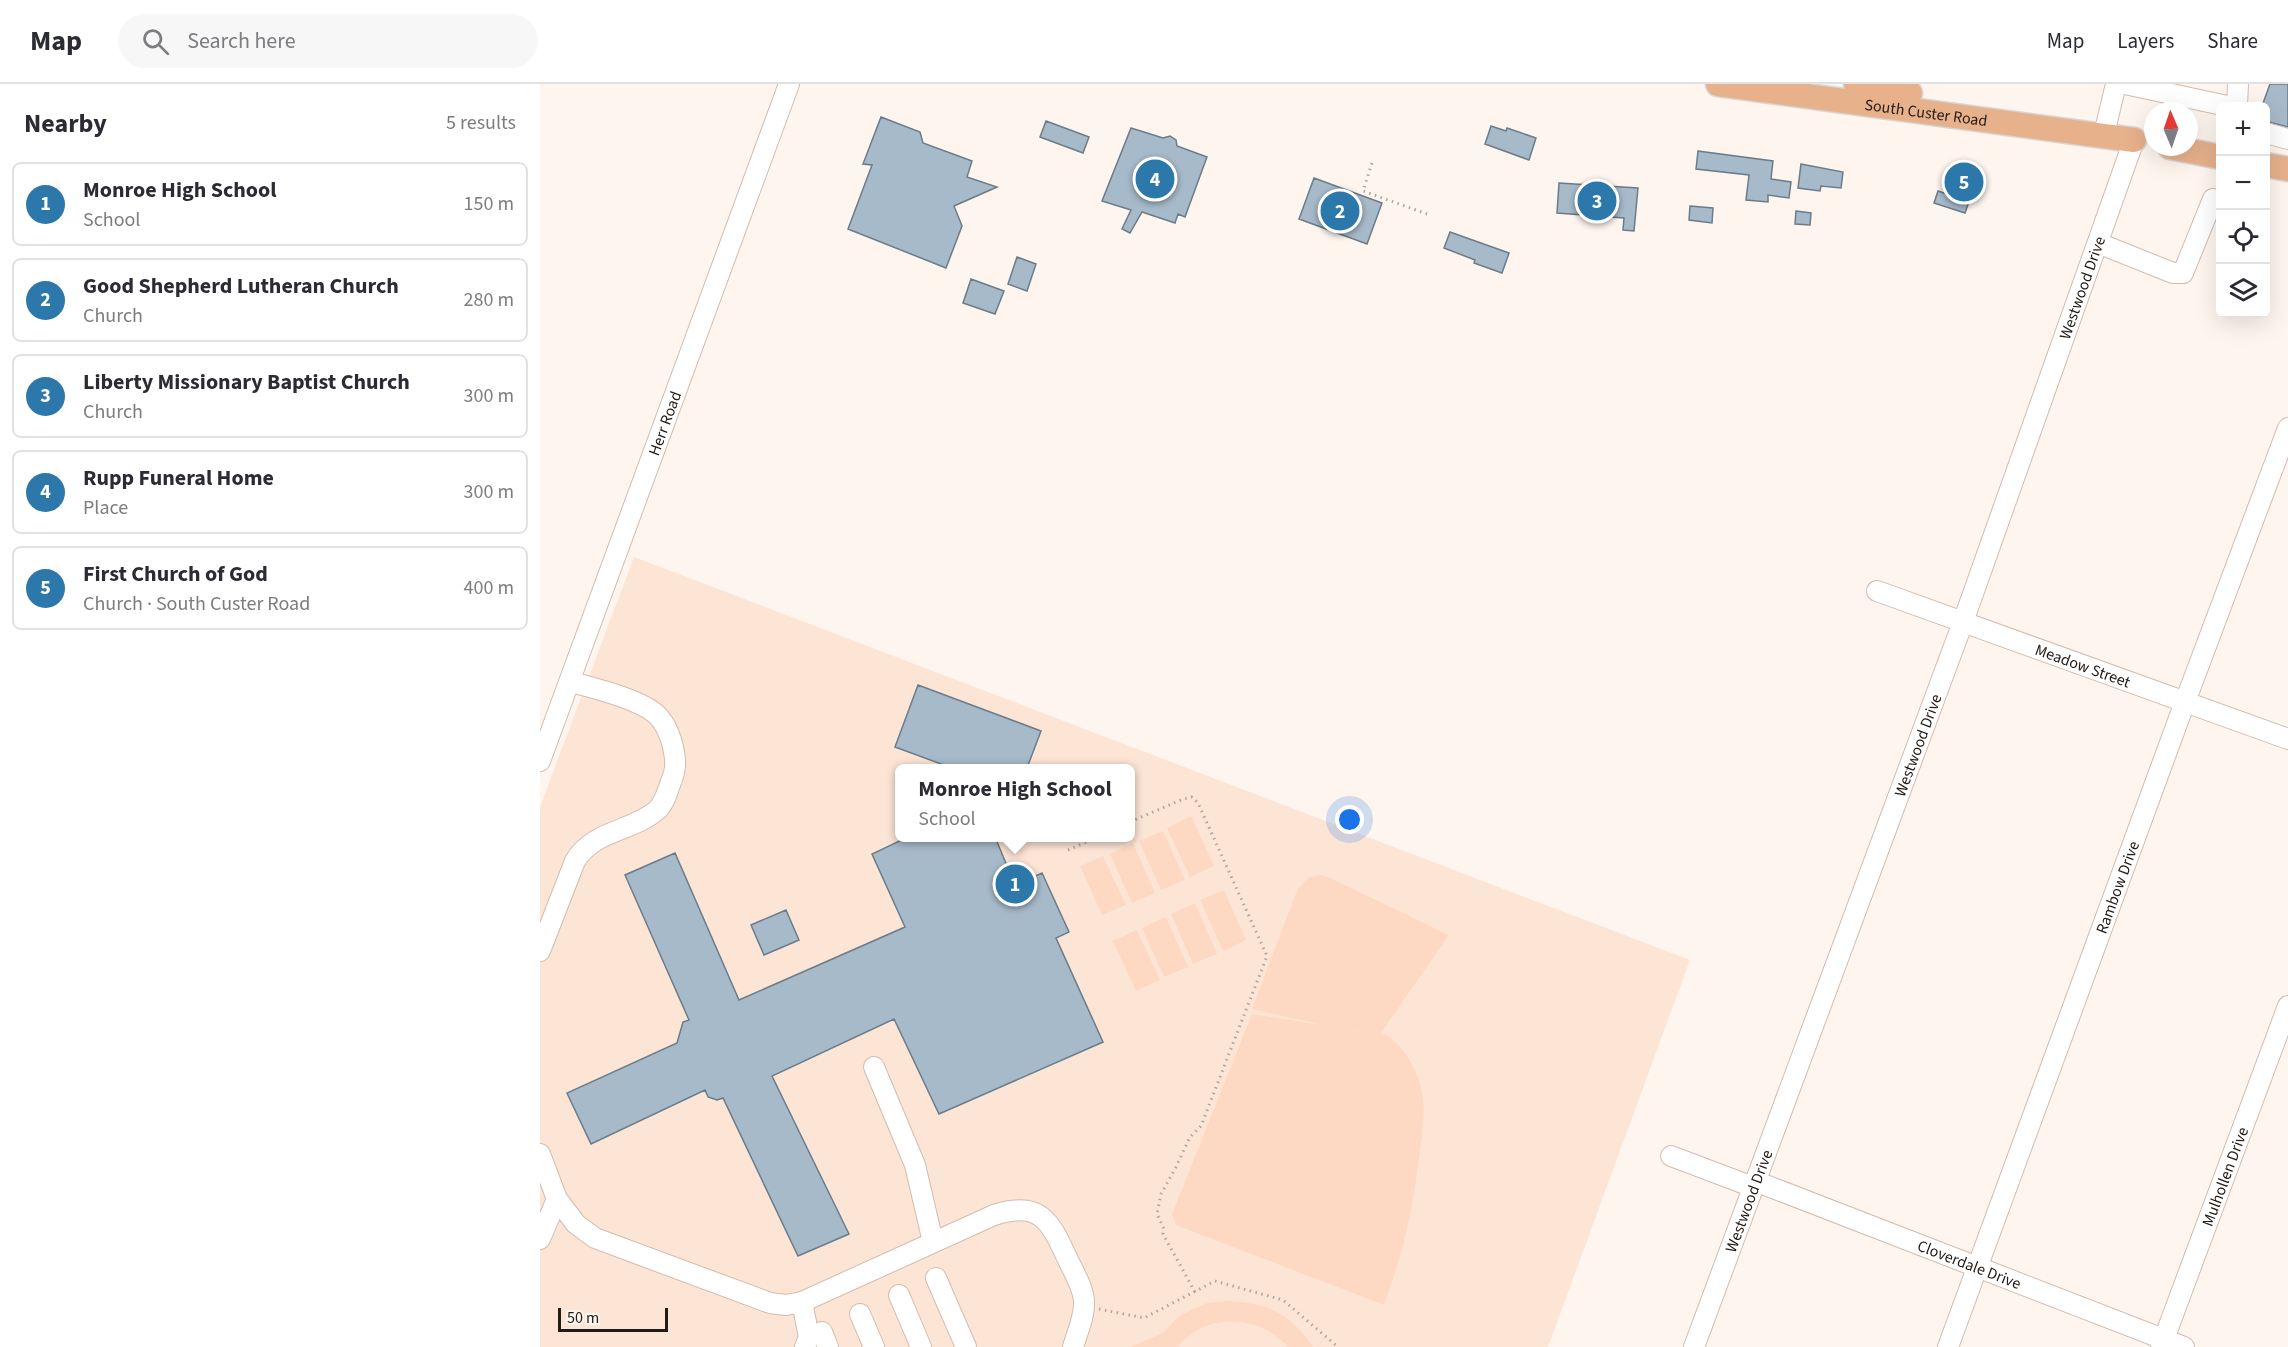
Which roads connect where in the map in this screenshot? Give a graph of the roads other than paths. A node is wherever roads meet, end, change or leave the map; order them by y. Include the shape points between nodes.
1 (789, 84) edge
2 (1718, 84) edge
3 (1856, 84) edge
4 (2116, 84) edge
5 (2125, 84) edge
6 (2238, 84) edge
7 (2236, 102) edge
8 (2216, 103) edge
9 (2104, 134) junction
10 (2270, 134) edge
11 (2288, 139) edge
12 (2143, 142) edge
13 (2198, 153) edge
14 (2216, 156) edge
15 (2270, 166) edge
16 (2288, 169) edge
17 (2214, 199) dead end
18 (2098, 243) junction
19 (2288, 428) edge
20 (1877, 591) dead end
21 (1963, 622) junction
22 (570, 682) junction
23 (2185, 702) junction
24 (2288, 739) edge
25 (540, 761) edge
26 (540, 951) edge
27 (2288, 1006) edge
28 (874, 1067) dead end
29 (540, 1155) edge
30 (1671, 1156) dead end
31 (1754, 1184) junction
32 (557, 1199) junction
33 (540, 1239) edge
34 (933, 1242) junction
35 (1977, 1267) junction
36 (936, 1278) dead end
37 (899, 1296) dead end
38 (802, 1302) junction
39 (860, 1314) dead end
40 (2163, 1344) edge
41 (806, 1347) edge
42 (874, 1347) edge
43 (921, 1347) edge
44 (966, 1347) edge
45 (1073, 1347) edge
46 (1694, 1347) edge
47 (1948, 1347) edge
48 (2184, 1347) edge

1 - 22 street, Herr Road
2 - 12 main road, South Custer Road
3 - 9 main road, South Custer Road
4 - 9 street
5 - 8 street
6 - 7 street
9 - 12 main road, South Custer Road
10 - 11 street
12 - 18 street, Westwood Drive
13 - 14 main road
15 - 16 main road
17 - 18 street via 2183,273 2173,273
18 - 21 street, Westwood Drive
19 - 23 street, Rambow Drive
20 - 21 street, Meadow Street
21 - 23 street, Meadow Street
21 - 31 street, Westwood Drive
22 - 25 street, Herr Road
22 - 26 street via 656,714 673,743 676,767 658,810 581,851
23 - 24 street, Meadow Street
23 - 35 street, Rambow Drive
27 - 40 street, Mulhollen Drive
28 - 34 street via 915,1165
29 - 32 street
30 - 31 street, Cloverdale Drive
31 - 35 street, Cloverdale Drive
31 - 46 street, Westwood Drive
32 - 33 street
32 - 38 street via 576,1224 595,1238 770,1303
34 - 38 street
34 - 45 street via 1005,1211 1033,1212 1043,1218 1052,1225 1084,1300
35 - 40 street, Cloverdale Drive
35 - 47 street, Rambow Drive
36 - 44 street
37 - 43 street
38 - 41 street via 809,1337
39 - 42 street
40 - 48 street, Cloverdale Drive

